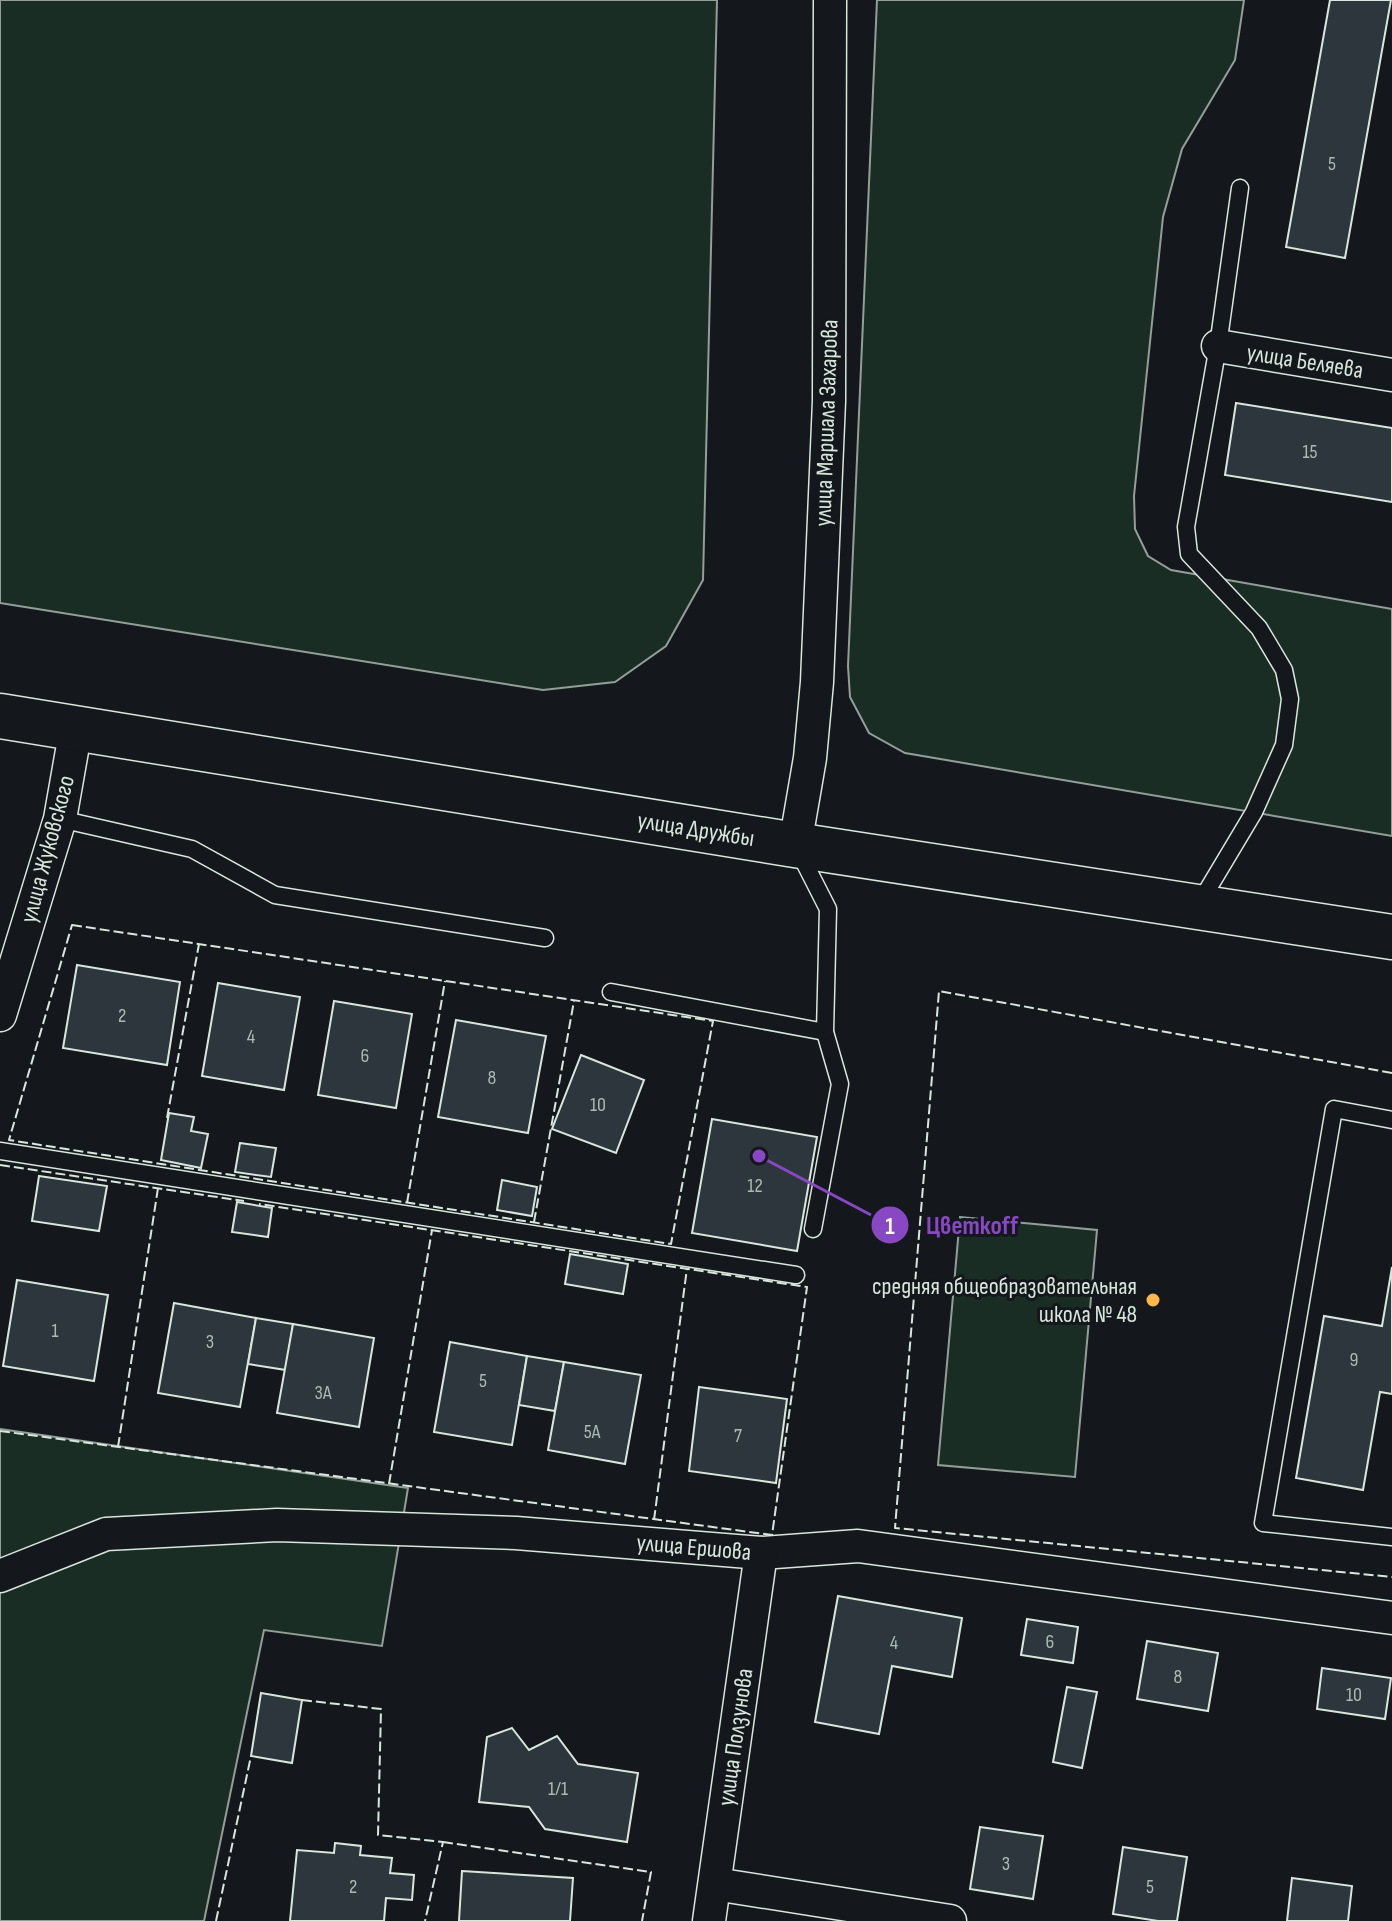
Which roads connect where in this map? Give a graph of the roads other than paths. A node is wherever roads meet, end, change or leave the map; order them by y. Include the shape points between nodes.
1 (830, 0) edge
2 (1240, 188) dead end
3 (1218, 346) junction
4 (1392, 375) edge
5 (0, 716) edge
6 (76, 728) junction
7 (60, 819) junction
8 (795, 845) junction
9 (1198, 906) junction
10 (1392, 937) edge
11 (545, 938) dead end
12 (611, 992) dead end
13 (0, 1015) edge
14 (825, 1032) junction
15 (1392, 1120) edge
16 (0, 1151) edge
17 (813, 1229) dead end
18 (796, 1275) dead end
19 (1392, 1537) edge
20 (761, 1553) junction
21 (0, 1576) edge
22 (1392, 1618) edge
23 (715, 1884) junction
24 (709, 1921) edge
25 (950, 1921) edge

1 - 8 street, улица Маршала Захарова via 828,416 817,682
2 - 3 lane
3 - 4 street, улица Беляева
3 - 9 lane via 1186,527 1189,554 1259,628 1284,670 1290,699 1284,745
5 - 6 main road, улица Дружбы
6 - 7 street, улица Жуковского
6 - 8 main road, улица Дружбы
7 - 11 lane via 192,849 275,895
7 - 13 street, улица Жуковского
8 - 9 main road, улица Дружбы
8 - 14 lane via 828,909
9 - 10 main road, улица Дружбы
12 - 14 lane
14 - 17 lane via 840,1084
15 - 19 lane via 1334,1109 1263,1523
16 - 18 lane
20 - 21 street, улица Ершова via 516,1533 277,1525 106,1534
20 - 22 street, улица Ершова via 858,1546
20 - 23 street, улица Ползунова
23 - 24 street, улица Ползунова
23 - 25 street

